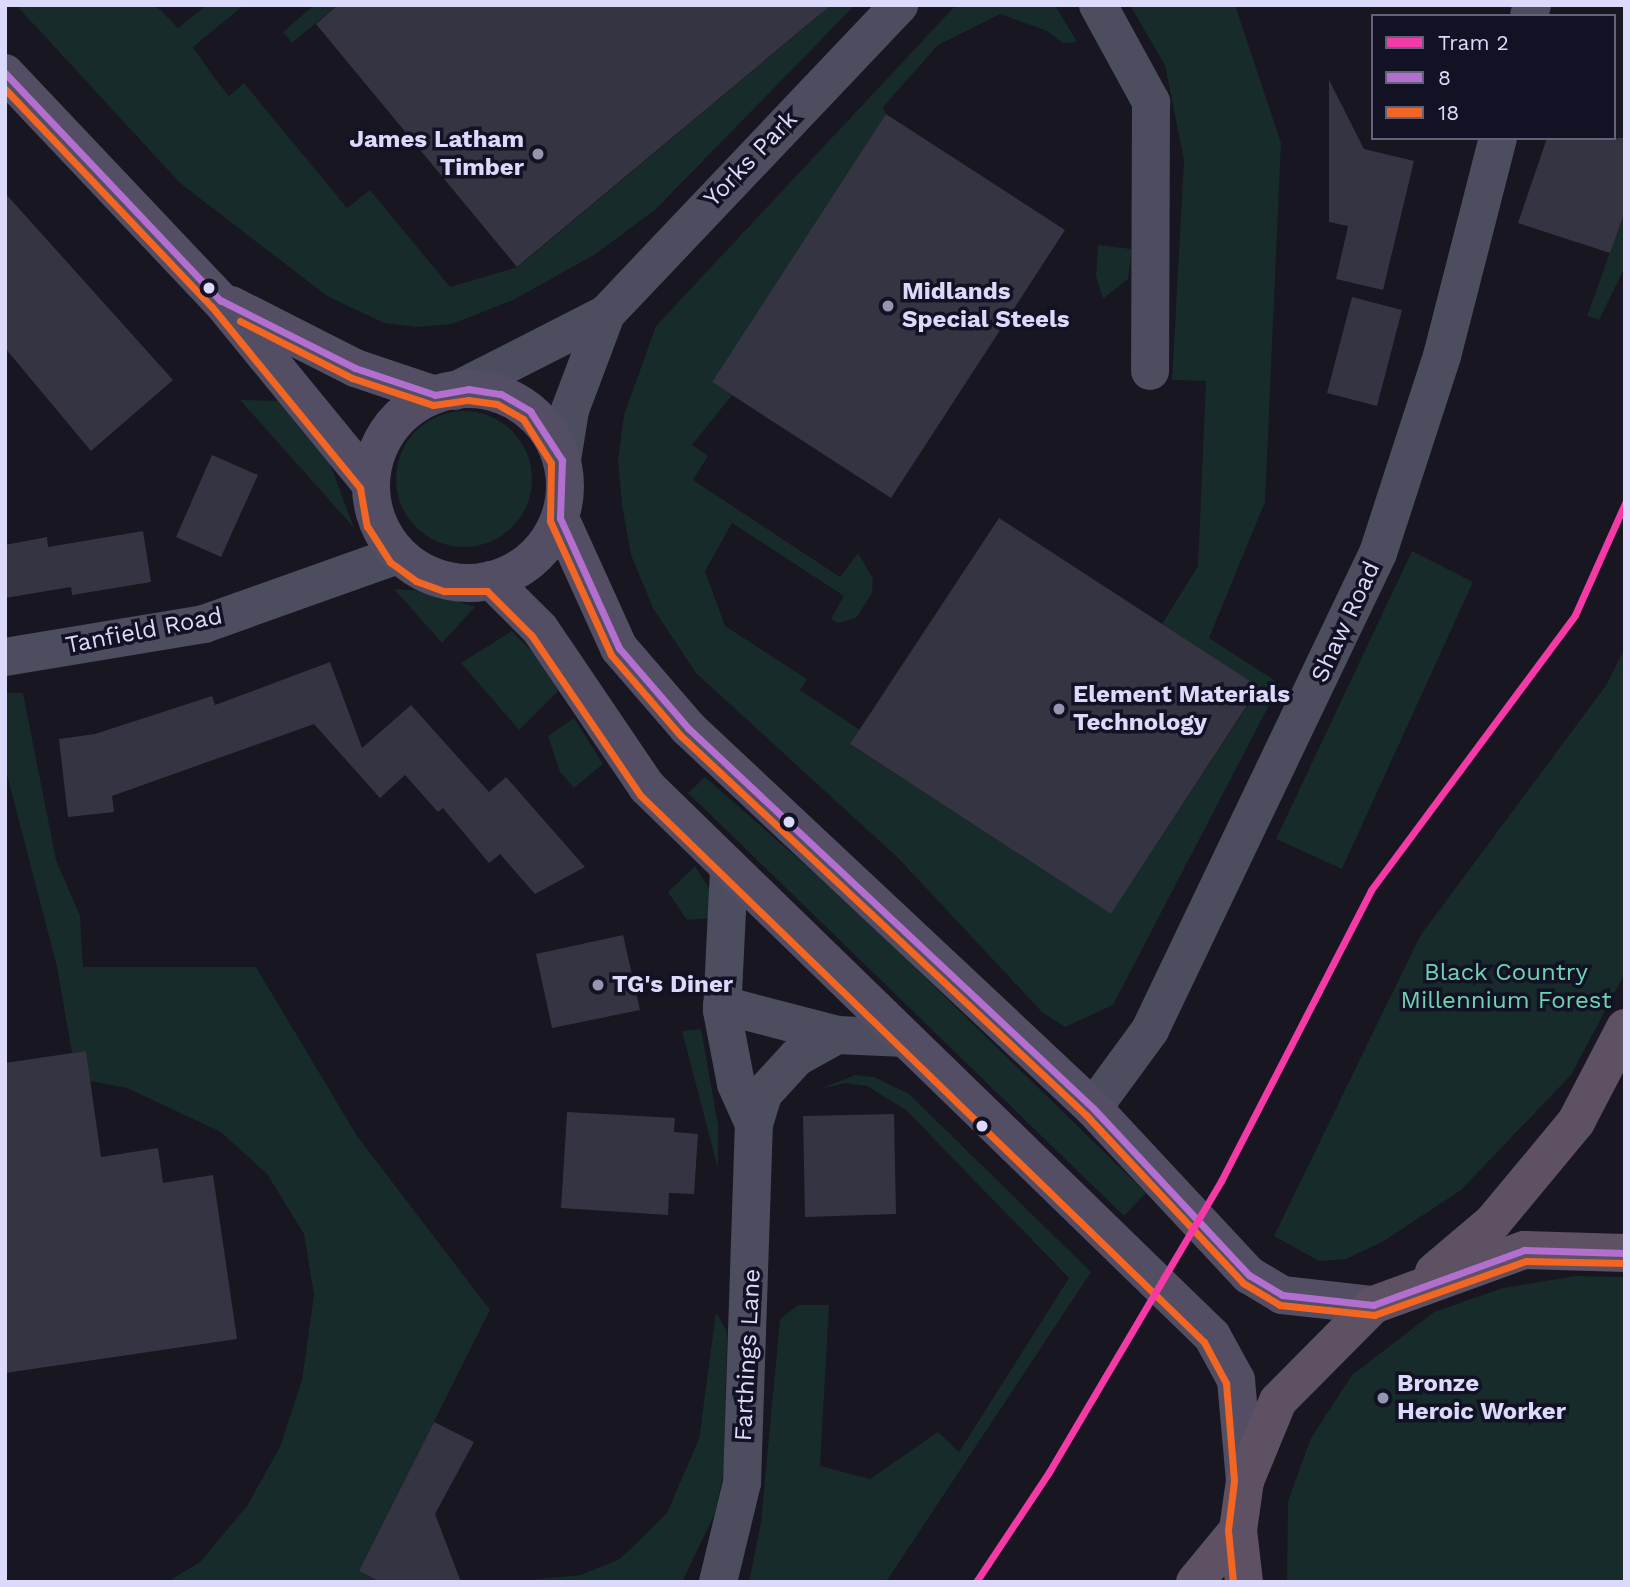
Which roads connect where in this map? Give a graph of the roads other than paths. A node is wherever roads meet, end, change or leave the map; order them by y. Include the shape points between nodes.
1 (898, 5) edge
2 (1098, 5) edge
3 (5, 72) edge
4 (1497, 140) edge
5 (220, 300) junction
6 (606, 314) junction
7 (1150, 371) dead end
8 (445, 393) junction
9 (562, 460) junction
10 (370, 483) junction
11 (560, 517) junction
12 (398, 555) junction
13 (491, 580) junction
14 (5, 657) edge
15 (729, 870) junction
16 (722, 1005) junction
17 (1625, 1028) edge
18 (836, 1035) junction
19 (905, 1038) junction
20 (1093, 1108) junction
21 (754, 1125) junction
22 (1625, 1253) edge
23 (1419, 1284) junction
24 (1373, 1305) junction
25 (1245, 1481) junction
26 (1238, 1530) junction
27 (718, 1582) edge
28 (1195, 1582) edge
29 (1244, 1582) edge

1 - 6 street, Yorks Park
2 - 7 street via 1151,102
3 - 5 main road
4 - 20 street, Shaw Road via 1442,356 1378,553 1150,1030
5 - 8 main road via 355,368
5 - 10 main road
6 - 8 street, Yorks Park
6 - 9 street, Yorks Park via 570,410
8 - 9 main road via 501,394 530,411
8 - 10 main road via 393,423 373,461
9 - 11 main road
10 - 12 main road via 377,522
11 - 13 main road via 538,554
11 - 20 main road via 620,648 688,728
12 - 13 main road via 421,572 447,581
12 - 14 street, Tanfield Road via 204,624
13 - 15 main road via 540,629 647,787
15 - 16 street
15 - 19 main road
16 - 18 street
16 - 21 street via 736,1084
17 - 23 highway via 1576,1122 1493,1222
18 - 19 street
18 - 21 street via 797,1057 768,1085
19 - 25 main road via 1212,1336 1236,1380
20 - 24 main road via 1250,1276 1282,1295
21 - 27 street, Farthings Lane via 742,1483
22 - 23 highway via 1524,1250
23 - 24 highway
24 - 25 highway via 1278,1401
25 - 26 highway
26 - 28 highway
26 - 29 highway

